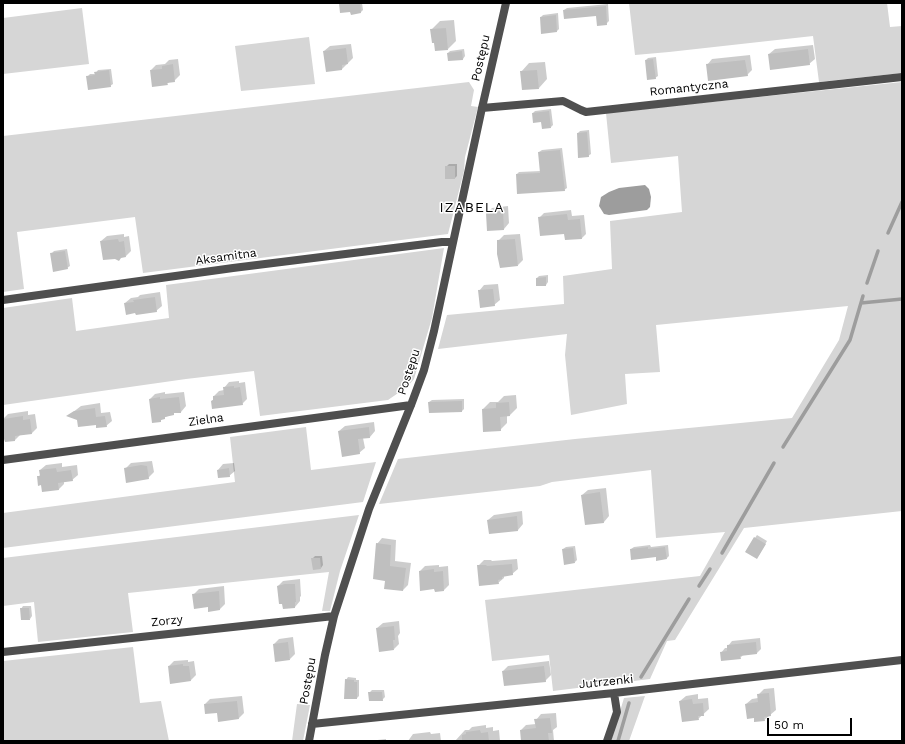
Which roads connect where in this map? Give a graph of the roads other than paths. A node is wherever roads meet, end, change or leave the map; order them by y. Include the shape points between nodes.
1 (506, 3) edge
2 (902, 77) edge
3 (482, 108) junction
4 (453, 242) junction
5 (3, 300) edge
6 (411, 404) junction
7 (3, 460) edge
8 (334, 616) junction
9 (3, 652) edge
10 (902, 660) edge
11 (614, 693) junction
12 (312, 724) junction
13 (309, 741) edge
14 (607, 741) edge

1 - 3 street, Postępu
2 - 3 street, Romantyczna via 586,112 563,101
3 - 4 street, Postępu
4 - 5 street, Aksamitna via 240,267
4 - 6 street, Postępu via 424,370
6 - 7 street, Zielna
6 - 8 street, Postępu via 368,509
8 - 9 street, Zorzy
8 - 12 street, Postępu via 324,655
10 - 11 street, Jutrzenki
11 - 12 street, Jutrzenki
11 - 14 street via 617,712
12 - 13 street, Postępu

